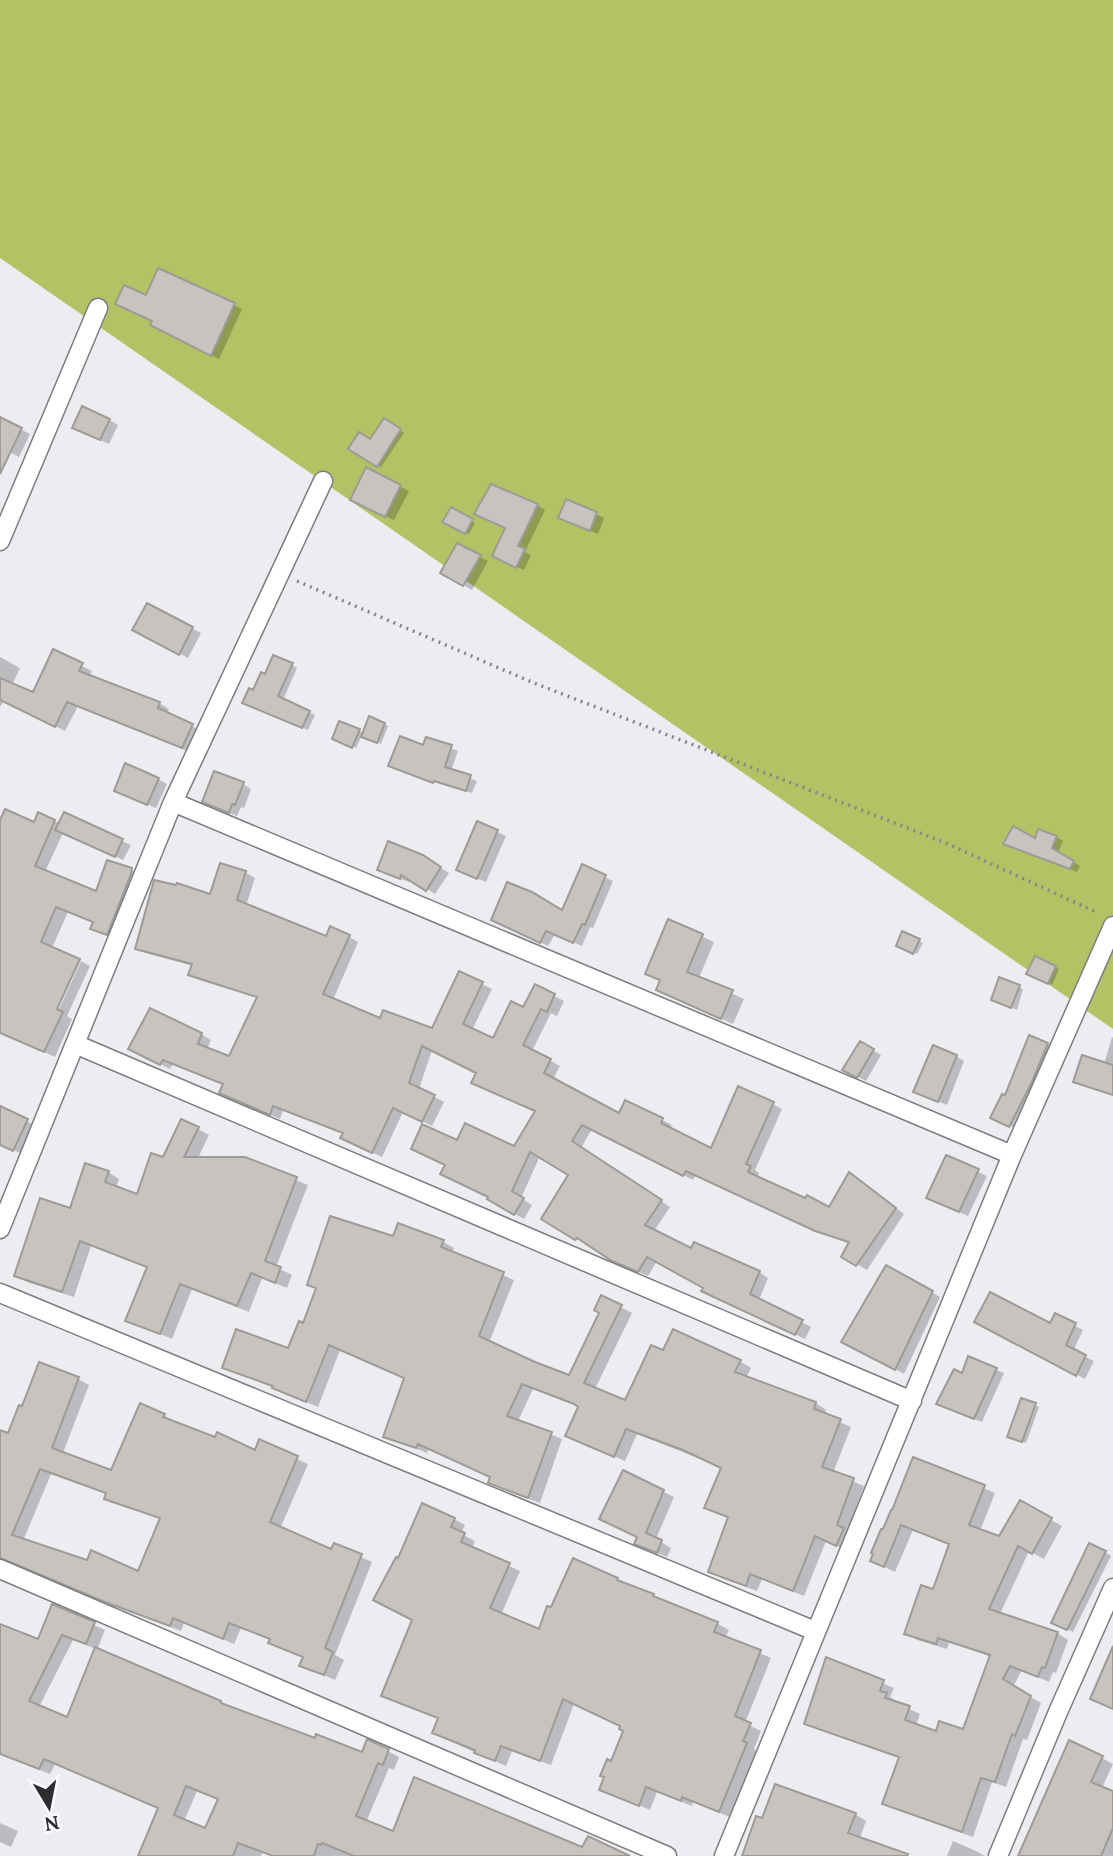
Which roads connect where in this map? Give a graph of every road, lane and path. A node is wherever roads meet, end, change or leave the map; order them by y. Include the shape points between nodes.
1 (98, 308) dead end
2 (323, 481) dead end
3 (0, 541) edge
4 (280, 574) junction
5 (173, 802) junction
6 (1107, 920) edge
7 (75, 1044) junction
8 (1012, 1155) junction
9 (0, 1229) edge
10 (0, 1293) edge
11 (912, 1401) junction
12 (0, 1569) edge
13 (1113, 1588) edge
14 (815, 1631) junction
15 (667, 1856) edge
16 (724, 1856) edge
17 (998, 1856) edge

1 - 3 street
2 - 4 street
4 - 5 street
4 - 6 path via 534,682 946,843
5 - 7 street
5 - 8 street
6 - 8 street
7 - 9 street
7 - 11 street
8 - 11 street
10 - 14 street
11 - 14 street
12 - 15 street
13 - 17 street
14 - 16 street

